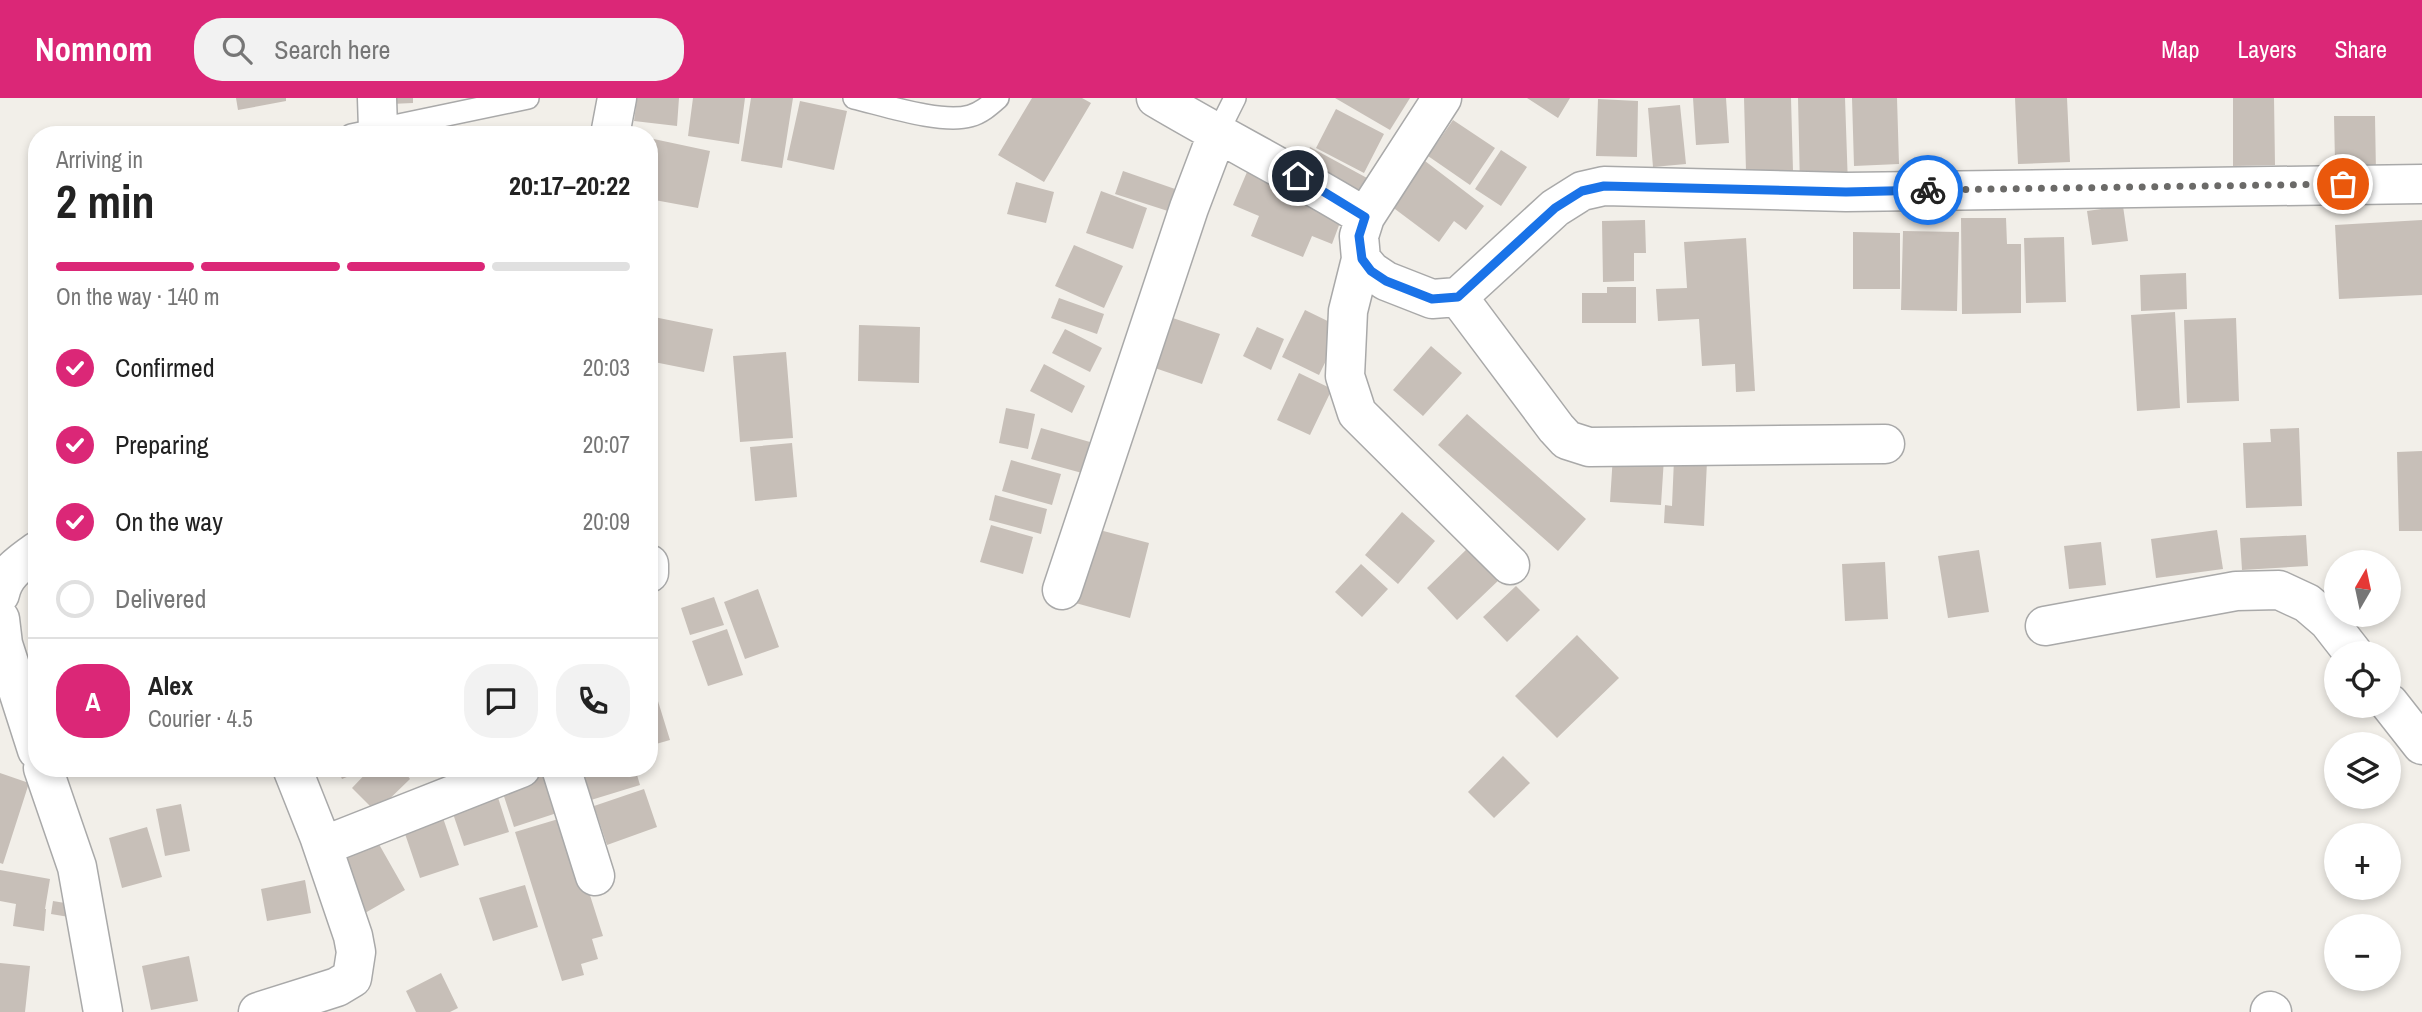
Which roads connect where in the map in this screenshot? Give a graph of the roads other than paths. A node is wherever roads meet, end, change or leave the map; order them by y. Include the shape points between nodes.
1 (528, 98) edge
2 (617, 98) edge
3 (855, 98) edge
4 (998, 98) edge
5 (1156, 98) edge
6 (1235, 98) edge
7 (1442, 98) edge
8 (369, 121) edge
9 (612, 126) edge
10 (1217, 134) junction
11 (2422, 184) edge
12 (1365, 217) junction
13 (1362, 259) junction
14 (1458, 297) junction
15 (1885, 444) dead end
16 (28, 558) edge
17 (1510, 565) dead end
18 (1062, 590) dead end
19 (0, 594) edge
20 (0, 619) edge
21 (2045, 626) dead end
22 (2344, 641) edge
23 (2401, 718) edge
24 (28, 722) edge
25 (2422, 745) edge
26 (46, 777) edge
27 (296, 777) edge
28 (498, 777) edge
29 (564, 777) edge
30 (323, 846) junction
31 (595, 876) dead end
32 (103, 1012) edge
33 (258, 1012) edge

1 - 8 lane
2 - 9 street
3 - 4 lane via 950,118 985,110
5 - 10 street
6 - 10 lane
7 - 12 street
10 - 12 street
10 - 18 street
11 - 14 street via 1846,192 1604,186 1582,191 1555,208
12 - 13 street via 1359,236
13 - 14 street via 1386,281 1432,299
13 - 17 street via 1348,312 1345,376 1357,413
14 - 15 street via 1567,440 1589,447
16 - 19 street via 3,581
20 - 24 street via 3,644
21 - 22 street via 2236,590 2279,590 2314,609
23 - 25 street
26 - 32 street via 78,867
27 - 30 street
28 - 30 street
29 - 31 street
30 - 33 street via 356,952 352,978

